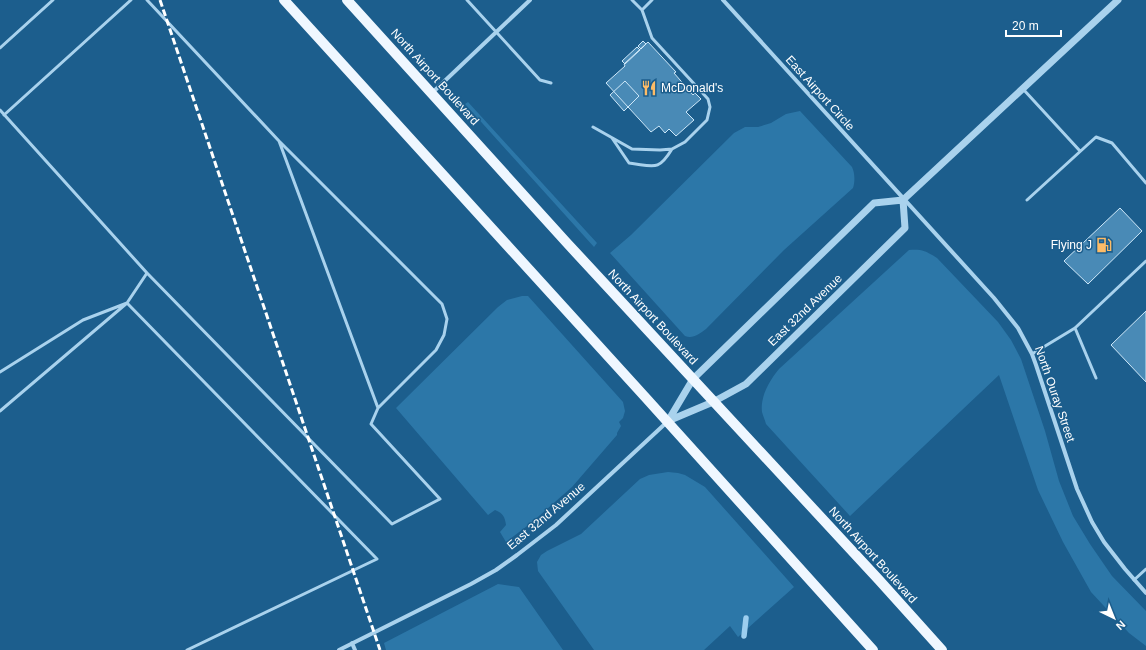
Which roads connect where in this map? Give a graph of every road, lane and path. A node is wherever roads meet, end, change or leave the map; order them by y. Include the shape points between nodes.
1 (53, 0) edge
2 (131, 0) edge
3 (147, 0) edge
4 (284, 0) edge
5 (347, 0) edge
6 (467, 0) edge
7 (530, 0) edge
8 (632, 0) edge
9 (652, 0) edge
10 (723, 0) edge
11 (1118, 0) edge
12 (642, 10) junction
13 (497, 32) junction
14 (0, 48) edge
15 (551, 83) dead end
16 (1023, 88) junction
17 (432, 93) junction
18 (0, 110) edge
19 (4, 115) junction
20 (593, 127) dead end
21 (611, 136) junction
22 (279, 141) junction
23 (672, 149) junction
24 (1080, 151) junction
25 (1146, 183) edge
26 (903, 200) junction
27 (1027, 200) dead end
28 (1146, 262) edge
29 (148, 273) junction
30 (127, 303) junction
31 (1075, 328) junction
32 (1032, 354) junction
33 (0, 372) edge
34 (1096, 378) dead end
35 (693, 379) junction
36 (713, 402) junction
37 (378, 408) junction
38 (0, 411) edge
39 (668, 422) junction
40 (1146, 569) edge
41 (1134, 580) junction
42 (1146, 593) edge
43 (352, 644) junction
44 (187, 650) edge
45 (339, 650) edge
46 (355, 650) edge
47 (874, 650) edge
48 (942, 650) edge

1 - 14 lane
2 - 19 lane
3 - 22 lane
4 - 39 main road
5 - 17 main road, North Airport Boulevard
6 - 13 lane
7 - 13 street
8 - 12 lane
9 - 12 lane
10 - 26 street, East Airport Circle
11 - 16 street
12 - 23 lane via 652,38 710,102 707,120 685,142
13 - 15 lane via 540,80
13 - 17 street
16 - 24 lane
16 - 26 street
17 - 35 main road, North Airport Boulevard
18 - 19 lane
19 - 29 lane
20 - 21 lane
21 - 23 lane via 632,149
21 - 23 lane via 629,163 656,166 662,164
22 - 37 lane
22 - 37 lane via 442,304 447,319 444,335 436,350
24 - 25 lane via 1096,137 1112,143
24 - 27 lane
26 - 32 street, North Ouray Street via 994,298 1018,328
26 - 35 street, East 32nd Avenue via 874,203
26 - 36 street, East 32nd Avenue via 905,228 746,384
28 - 31 lane
29 - 30 lane
29 - 37 lane via 392,524 440,499 371,424
30 - 33 lane via 83,320
30 - 38 lane
30 - 44 lane via 377,559
31 - 32 lane
31 - 34 lane
32 - 41 street, North Ouray Street via 1077,489 1104,542
35 - 36 main road, North Airport Boulevard
35 - 39 street, East 32nd Avenue
36 - 39 street, East 32nd Avenue
36 - 48 main road, North Airport Boulevard
39 - 43 street, East 32nd Avenue via 556,525 496,570
39 - 47 main road
40 - 41 lane
41 - 42 street, North Ouray Street
43 - 45 street, East 32nd Avenue
43 - 46 street

